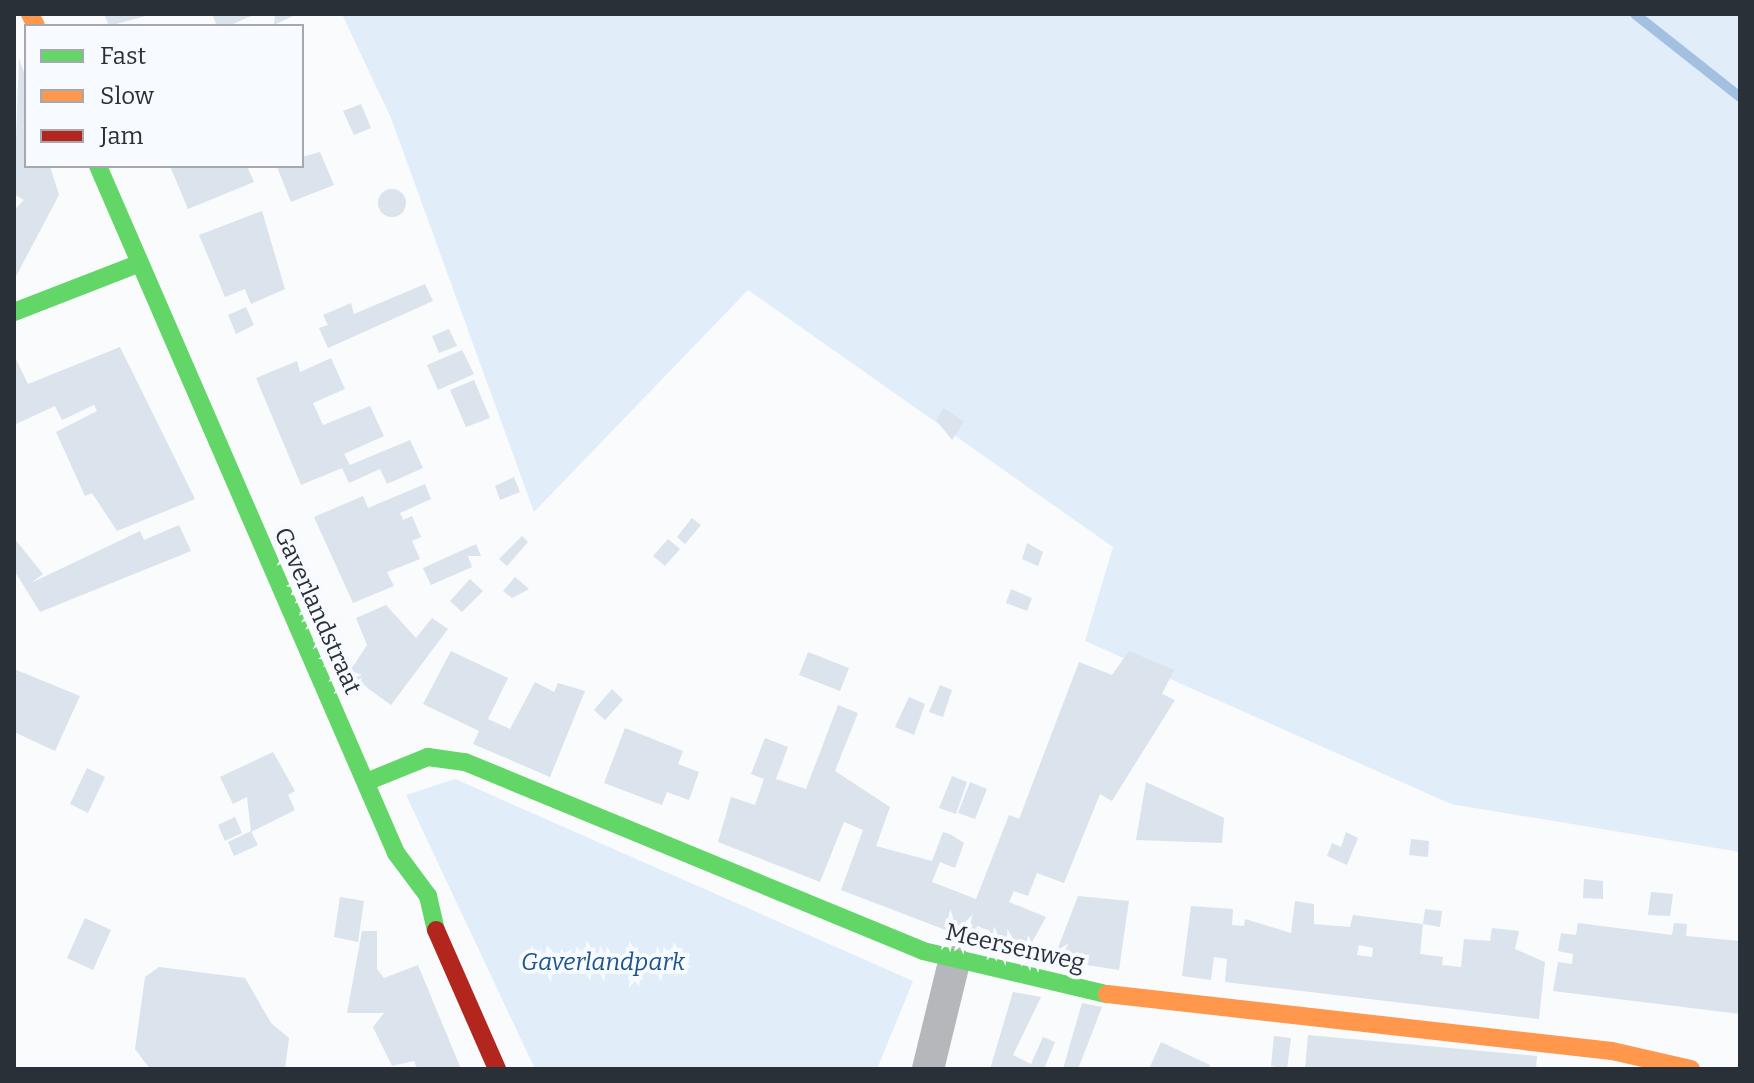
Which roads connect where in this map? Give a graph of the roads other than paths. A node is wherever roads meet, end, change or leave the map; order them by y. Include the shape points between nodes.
1 (99, 168) edge
2 (138, 264) junction
3 (14, 312) edge
4 (366, 782) junction
5 (954, 962) junction
6 (497, 1069) edge
7 (928, 1069) edge
8 (1691, 1069) edge

1 - 2 street, Gaverlandstraat
2 - 3 street
2 - 4 street, Gaverlandstraat
4 - 5 street, Meersenweg via 428,757 465,762
4 - 6 street, Gaverlandstraat via 396,853 428,896 440,950
5 - 7 street
5 - 8 street, Meersenweg via 1115,995 1519,1039

